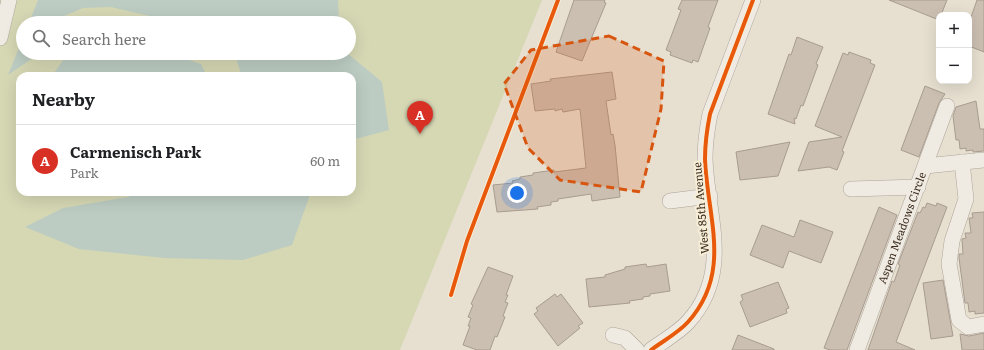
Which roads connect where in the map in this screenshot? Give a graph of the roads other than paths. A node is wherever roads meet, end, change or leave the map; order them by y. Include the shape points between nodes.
1 (9, 0) edge
2 (753, 0) edge
3 (0, 38) edge
4 (947, 106) dead end
5 (984, 160) edge
6 (962, 162) junction
7 (925, 166) junction
8 (918, 187) junction
9 (851, 189) dead end
10 (710, 196) junction
11 (670, 201) dead end
12 (984, 324) edge
13 (613, 335) dead end
14 (637, 350) edge
15 (652, 350) edge
16 (857, 350) edge

1 - 3 street
2 - 10 street, West 85th Avenue via 710,114 706,132 705,160
4 - 7 street, Aspen Meadows Circle
5 - 6 street
6 - 7 street
6 - 12 street via 966,199 952,241 949,264 959,320 968,327
7 - 8 street, Aspen Meadows Circle
8 - 9 street
8 - 16 street, Aspen Meadows Circle
10 - 11 street
10 - 15 street, West 85th Avenue via 715,252 704,299 686,324
13 - 14 street via 626,338

